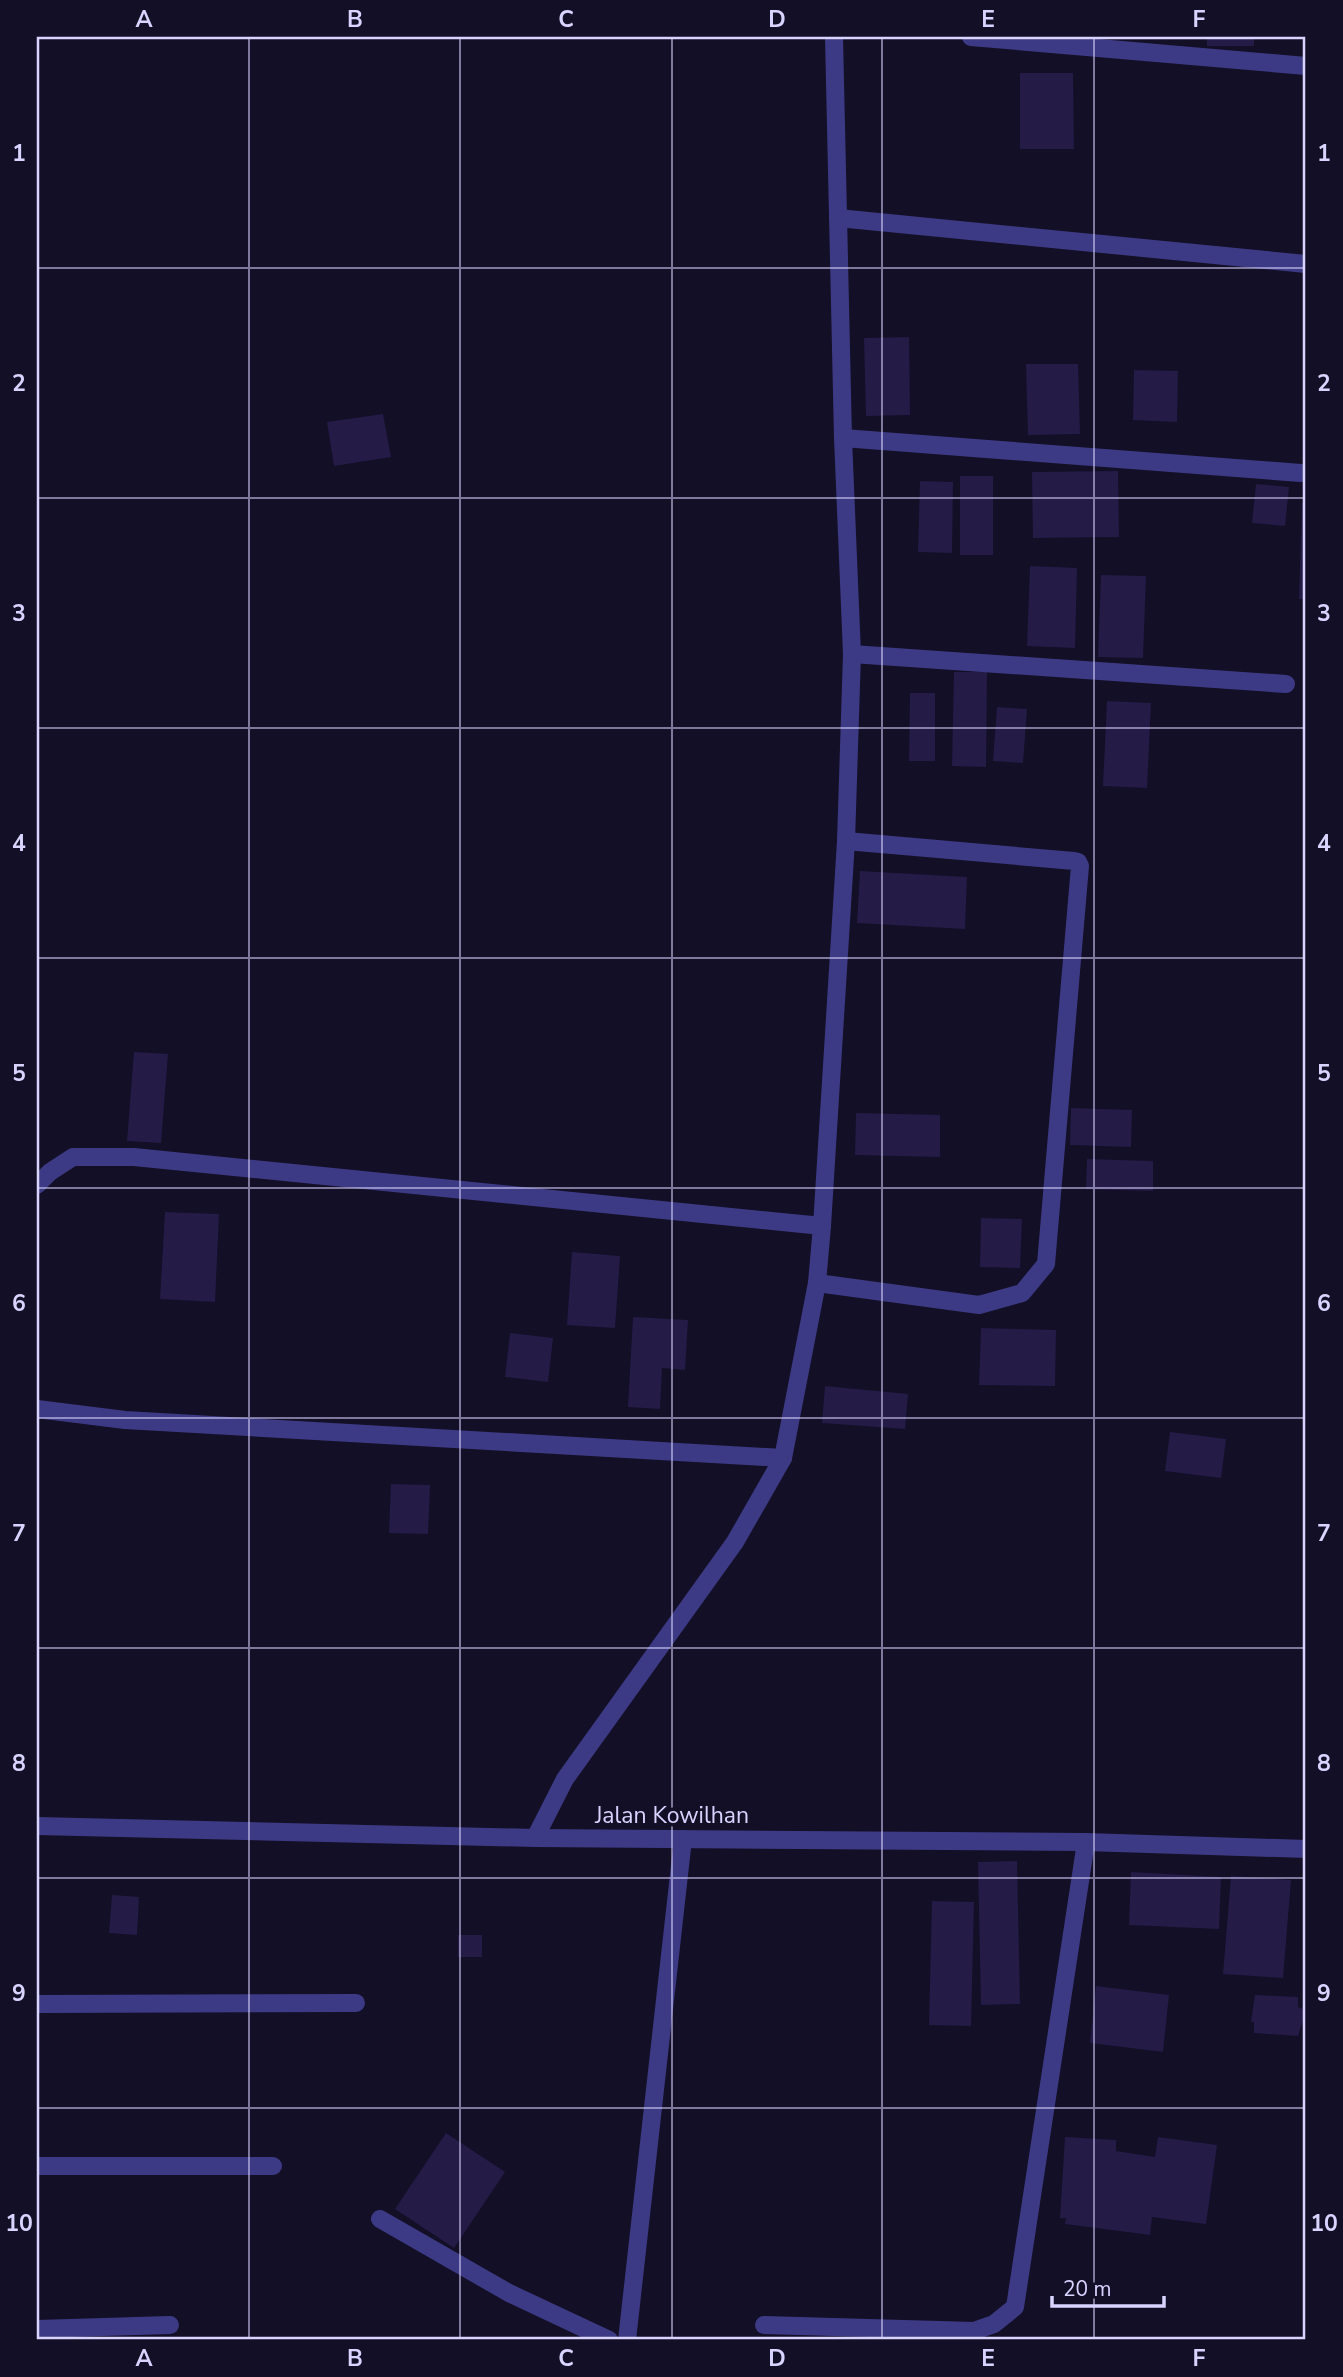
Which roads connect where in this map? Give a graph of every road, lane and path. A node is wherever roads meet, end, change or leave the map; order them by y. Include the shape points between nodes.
1 (834, 37) edge
2 (971, 37) edge
3 (1306, 66) edge
4 (838, 218) junction
5 (1306, 264) edge
6 (843, 438) junction
7 (1301, 473) dead end
8 (852, 654) junction
9 (1286, 684) dead end
10 (846, 841) junction
11 (37, 1185) edge
12 (822, 1226) junction
13 (817, 1283) junction
14 (37, 1409) edge
15 (783, 1458) junction
16 (37, 1826) edge
17 (535, 1838) junction
18 (684, 1839) junction
19 (1086, 1842) junction
20 (1306, 1849) edge
21 (356, 2003) dead end
22 (37, 2004) edge
23 (37, 2166) edge
24 (273, 2166) dead end
25 (380, 2219) dead end
26 (170, 2325) dead end
27 (764, 2325) dead end
28 (37, 2329) edge
29 (609, 2340) edge
30 (628, 2340) edge

1 - 4 street
2 - 3 street
4 - 5 street
4 - 6 street
6 - 7 street
6 - 8 street
8 - 9 street
8 - 10 street
10 - 12 street
10 - 13 street via 1074,861 1080,866 1046,1264 1022,1293 979,1305
11 - 12 street via 73,1157 134,1157
12 - 13 street
13 - 15 street
14 - 15 street via 125,1420
15 - 17 street via 735,1542 565,1779
16 - 17 street, Jalan Kowilhan
17 - 18 street, Jalan Kowilhan
18 - 19 street, Jalan Kowilhan
18 - 30 street
19 - 20 street, Jalan Kowilhan
19 - 27 street via 1015,2307 994,2324 974,2331
21 - 22 street
23 - 24 street
25 - 29 street via 509,2293
26 - 28 street

